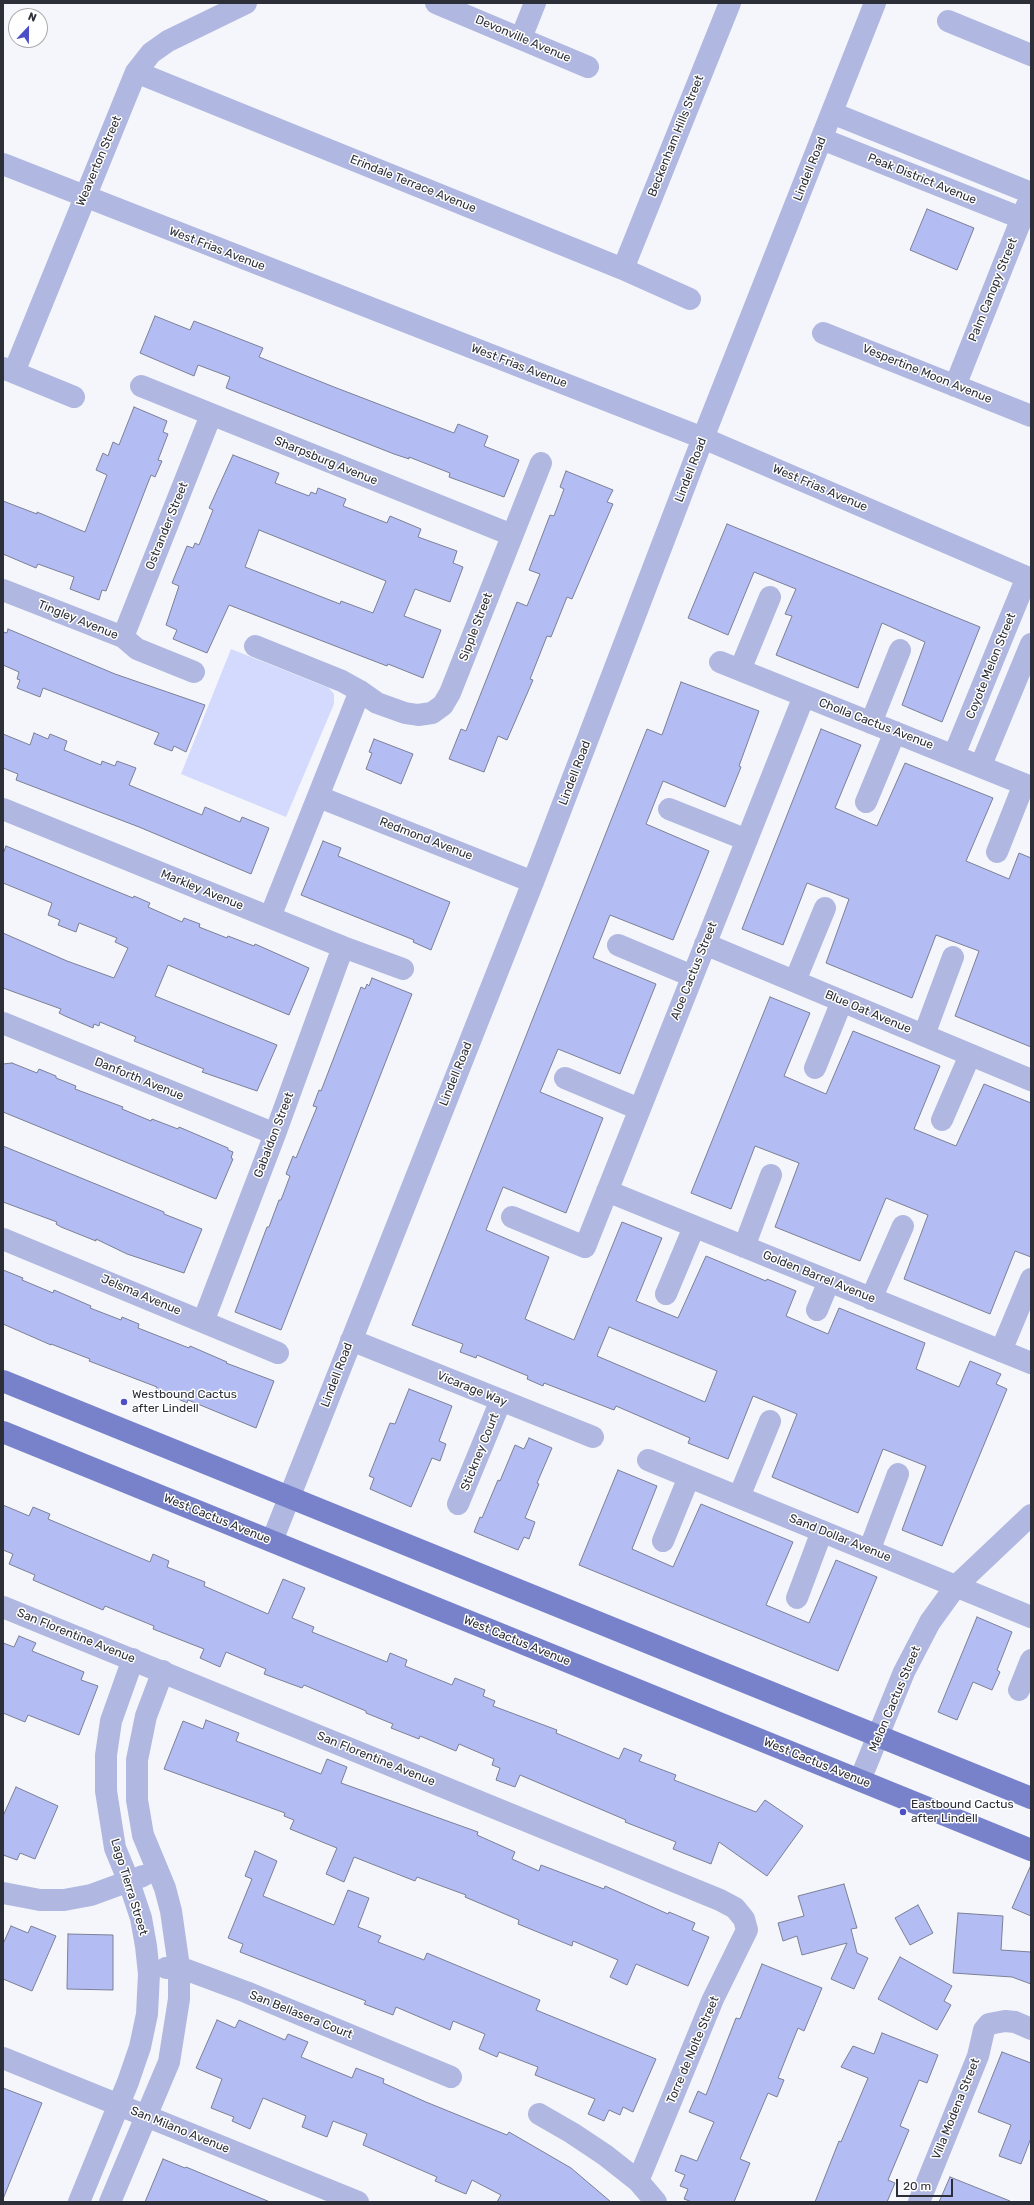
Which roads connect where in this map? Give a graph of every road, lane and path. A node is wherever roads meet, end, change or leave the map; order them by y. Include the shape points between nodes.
1 (246, 3) edge
2 (436, 3) edge
3 (535, 3) edge
4 (730, 3) edge
5 (875, 3) edge
6 (948, 21) dead end
7 (521, 38) junction
8 (1031, 55) edge
9 (588, 67) dead end
10 (136, 72) junction
11 (832, 113) junction
12 (822, 140) junction
13 (3, 164) edge
14 (1031, 194) edge
15 (84, 197) junction
16 (1021, 218) junction
17 (623, 269) junction
18 (690, 299) dead end
19 (824, 332) dead end
20 (8, 370) edge
21 (141, 386) dead end
22 (955, 386) junction
23 (74, 397) dead end
24 (211, 415) junction
25 (1031, 416) edge
26 (703, 438) junction
27 (541, 463) dead end
28 (512, 535) junction
29 (1029, 578) edge
30 (3, 590) edge
31 (770, 597) dead end
32 (123, 637) junction
33 (1031, 644) edge
34 (255, 646) dead end
35 (900, 650) dead end
36 (720, 662) dead end
37 (740, 670) junction
38 (194, 672) dead end
39 (360, 691) junction
40 (804, 696) junction
41 (871, 723) junction
42 (895, 732) junction
43 (954, 755) junction
44 (981, 766) junction
45 (1027, 786) edge
46 (319, 798) junction
47 (866, 802) dead end
48 (3, 809) edge
49 (669, 809) dead end
50 (747, 840) junction
51 (997, 852) dead end
52 (533, 882) junction
53 (825, 908) dead end
54 (270, 917) junction
55 (705, 944) junction
56 (618, 945) dead end
57 (343, 947) junction
58 (953, 957) dead end
59 (403, 968) dead end
60 (692, 976) junction
61 (795, 981) junction
62 (842, 1001) junction
63 (3, 1024) edge
64 (924, 1035) junction
65 (970, 1055) junction
66 (815, 1068) dead end
67 (565, 1078) dead end
68 (1031, 1080) edge
69 (639, 1109) junction
70 (942, 1120) dead end
71 (275, 1134) junction
72 (771, 1175) dead end
73 (607, 1191) junction
74 (512, 1217) dead end
75 (902, 1226) dead end
76 (694, 1227) junction
77 (3, 1239) edge
78 (744, 1247) junction
79 (1031, 1279) edge
80 (829, 1281) junction
81 (666, 1294) dead end
82 (871, 1299) junction
83 (817, 1310) dead end
84 (202, 1322) junction
85 (351, 1340) junction
86 (1000, 1351) junction
87 (278, 1353) dead end
88 (1031, 1363) edge
89 (3, 1380) edge
90 (501, 1400) junction
91 (770, 1421) dead end
92 (3, 1432) edge
93 (593, 1437) dead end
94 (648, 1460) dead end
95 (898, 1474) dead end
96 (689, 1477) junction
97 (289, 1497) junction
98 (739, 1497) junction
99 (458, 1504) dead end
100 (1031, 1515) edge
101 (822, 1531) junction
102 (272, 1541) junction
103 (663, 1541) dead end
104 (869, 1551) junction
105 (956, 1586) junction
106 (797, 1598) dead end
107 (3, 1607) edge
108 (1031, 1616) edge
109 (133, 1659) junction
110 (1031, 1660) edge
111 (163, 1671) junction
112 (1019, 1690) dead end
113 (879, 1736) junction
114 (860, 1780) junction
115 (1031, 1798) edge
116 (1031, 1850) edge
117 (157, 1871) junction
118 (129, 1882) junction
119 (3, 1893) edge
120 (744, 1919) joint
121 (179, 1967) junction
122 (148, 1969) junction
123 (1031, 2029) edge
124 (3, 2058) edge
125 (451, 2077) dead end
126 (119, 2105) junction
127 (539, 2114) dead end
128 (146, 2116) junction
129 (638, 2182) junction
130 (79, 2202) edge
131 (110, 2202) edge
132 (358, 2202) edge
133 (656, 2202) edge
134 (919, 2202) edge

1 - 10 street, Weaverton Street via 168,41 151,53
2 - 7 street, Devonville Avenue
3 - 7 street
4 - 17 street, Beckenham Hills Street
5 - 11 street, Lindell Road
6 - 8 street
7 - 9 street, Devonville Avenue
10 - 15 street, Weaverton Street
10 - 17 street, Erindale Terrace Avenue
11 - 12 street, Lindell Road
11 - 14 street
12 - 16 street, Peak District Avenue
12 - 26 street, Lindell Road
13 - 15 street, West Frias Avenue
14 - 16 street, Palm Canopy Street
15 - 20 street, Weaverton Street
15 - 26 street, West Frias Avenue
16 - 22 street, Palm Canopy Street
17 - 18 street, Erindale Terrace Avenue
19 - 22 street, Vespertine Moon Avenue
20 - 23 street
21 - 24 street, Sharpsburg Avenue
22 - 25 street, Vespertine Moon Avenue
24 - 28 street, Sharpsburg Avenue
24 - 32 street, Ostrander Street
26 - 29 street, West Frias Avenue
26 - 52 street, Lindell Road
27 - 28 street, Sipple Street
28 - 39 street, Sipple Street via 443,705 432,713 405,713 377,703
29 - 43 street, Coyote Melon Street
30 - 32 street, Tingley Avenue
31 - 37 street
32 - 38 street, Tingley Avenue via 137,649
33 - 44 street
34 - 39 street, Sipple Street via 342,681
35 - 41 street
36 - 37 street, Cholla Cactus Avenue
37 - 40 street, Cholla Cactus Avenue
39 - 46 street
40 - 41 street, Cholla Cactus Avenue
40 - 50 street, Aloe Cactus Street
41 - 42 street, Cholla Cactus Avenue
42 - 43 street, Cholla Cactus Avenue
42 - 47 street
43 - 44 street, Cholla Cactus Avenue
44 - 45 street, Cholla Cactus Avenue
45 - 51 street
46 - 52 street, Redmond Avenue
46 - 54 street
48 - 54 street, Markley Avenue
49 - 50 street
50 - 55 street, Aloe Cactus Street
52 - 85 street, Lindell Road
53 - 61 street
54 - 57 street, Markley Avenue
55 - 60 street, Aloe Cactus Street
55 - 61 street, Blue Oat Avenue
56 - 60 street
57 - 59 street, Markley Avenue
57 - 71 street, Gabaldon Street
58 - 64 street
60 - 69 street, Aloe Cactus Street
61 - 62 street, Blue Oat Avenue
62 - 64 street, Blue Oat Avenue
62 - 66 street
63 - 71 street, Danforth Avenue
64 - 65 street, Blue Oat Avenue
65 - 68 street, Blue Oat Avenue
65 - 70 street
67 - 69 street
69 - 73 street, Aloe Cactus Street
71 - 84 street, Gabaldon Street
72 - 78 street
73 - 74 street, Aloe Cactus Street via 585,1247
73 - 76 street, Golden Barrel Avenue
75 - 82 street
76 - 78 street, Golden Barrel Avenue
76 - 81 street
77 - 84 street, Jelsma Avenue
78 - 80 street, Golden Barrel Avenue
79 - 86 street
80 - 82 street, Golden Barrel Avenue
80 - 83 street
82 - 86 street, Golden Barrel Avenue
84 - 87 street, Jelsma Avenue
85 - 90 street, Vicarage Way
85 - 97 street, Lindell Road
86 - 88 street, Golden Barrel Avenue
89 - 97 main road
90 - 93 street, Vicarage Way
90 - 99 street, Stickney Court
91 - 98 street
92 - 102 main road, West Cactus Avenue
94 - 96 street, Sand Dollar Avenue
95 - 104 street
96 - 98 street, Sand Dollar Avenue
96 - 103 street
97 - 102 street, Lindell Road
97 - 113 main road
98 - 101 street, Sand Dollar Avenue
100 - 105 street, Melon Cactus Street
101 - 104 street, Sand Dollar Avenue
101 - 106 street
102 - 114 main road, West Cactus Avenue
104 - 105 street, Sand Dollar Avenue
105 - 108 street, Sand Dollar Avenue
105 - 113 street, Melon Cactus Street via 917,1644
107 - 109 street, San Florentine Avenue
109 - 111 street, San Florentine Avenue
109 - 118 street, Lago Tierra Street via 111,1721 106,1755 106,1791 110,1822 115,1848
110 - 112 street
111 - 117 street via 146,1716 137,1760 137,1800 143,1836
111 - 120 street, San Florentine Avenue via 720,1900 735,1908
113 - 114 street, Melon Cactus Street
113 - 115 main road
114 - 116 main road, West Cactus Avenue
117 - 118 street
117 - 121 street via 171,1911
118 - 119 street via 91,1895 64,1900 40,1900
118 - 122 street, Lago Tierra Street via 141,1918
120 - 129 street, Torre de Nolte Street via 747,1930 713,1999
121 - 122 street, San Bellasera Court
121 - 125 street, San Bellasera Court
121 - 128 street via 179,1999 168,2062
122 - 126 street, Lago Tierra Street via 147,2014 140,2047
123 - 134 street, Villa Modena Street via 1014,2022 996,2022 989,2024 984,2030 978,2056
124 - 126 street, San Milano Avenue
126 - 128 street, San Milano Avenue
126 - 130 street, Lago Tierra Street
127 - 129 street via 572,2133
128 - 131 street
128 - 132 street, San Milano Avenue
129 - 133 street

